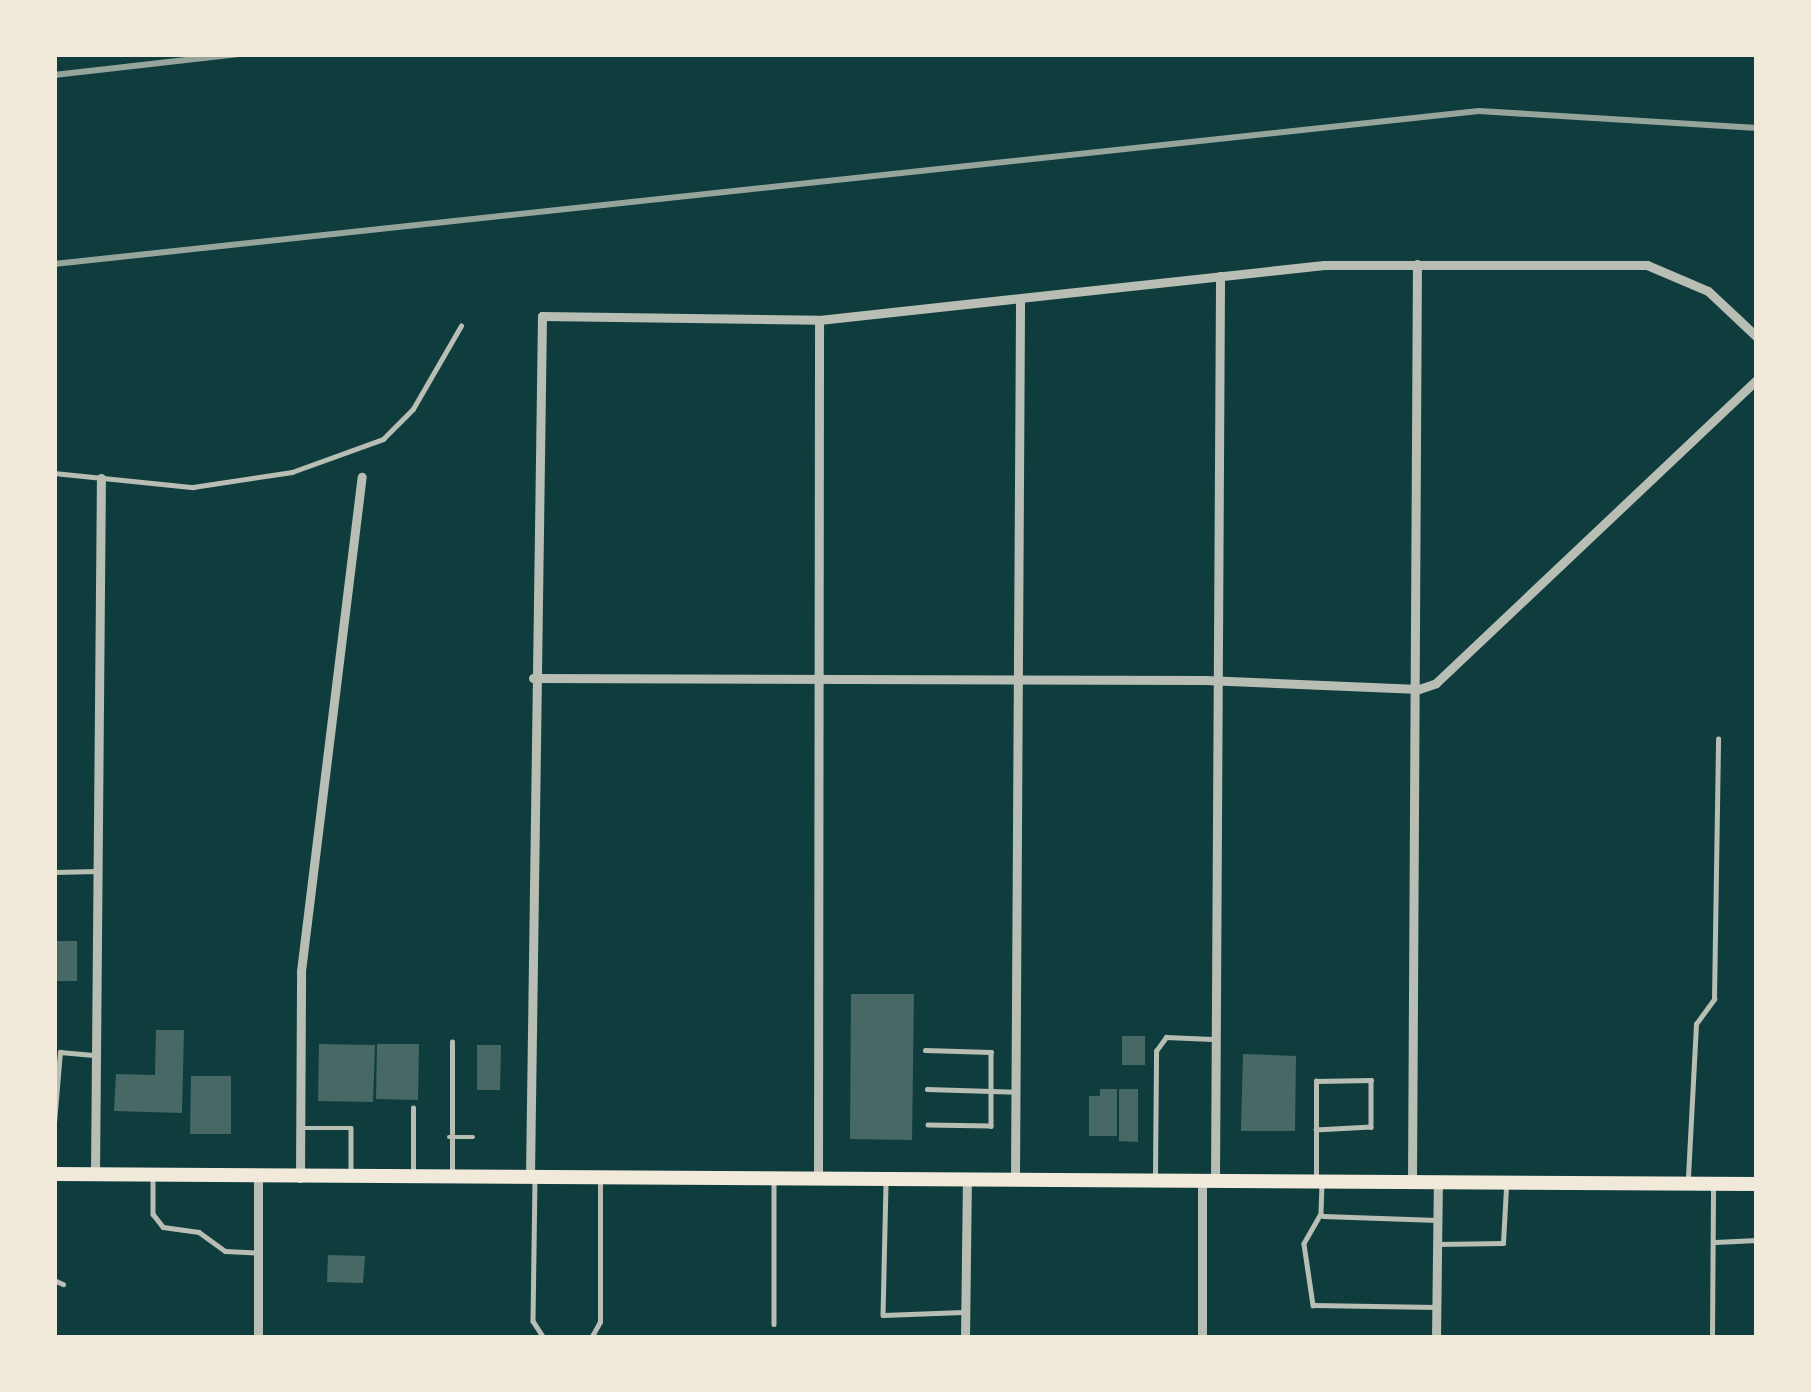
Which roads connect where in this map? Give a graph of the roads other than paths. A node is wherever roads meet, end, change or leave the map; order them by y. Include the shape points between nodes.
1 (1418, 264) junction
2 (1220, 276) junction
3 (1020, 301) junction
4 (819, 320) junction
5 (461, 326) dead end
6 (1757, 337) edge
7 (1757, 379) edge
8 (54, 472) edge
9 (362, 477) dead end
10 (101, 478) junction
11 (820, 677) junction
12 (533, 678) junction
13 (1017, 680) junction
14 (1216, 680) junction
15 (1419, 689) junction
16 (1718, 739) dead end
17 (98, 871) junction
18 (54, 872) edge
19 (1216, 1039) junction
20 (452, 1042) dead end
21 (925, 1050) dead end
22 (96, 1054) junction
23 (927, 1089) dead end
24 (991, 1091) junction
25 (1016, 1092) junction
26 (413, 1108) dead end
27 (54, 1123) edge
28 (928, 1125) dead end
29 (301, 1128) junction
30 (1316, 1130) junction
31 (448, 1137) junction
32 (473, 1137) dead end
33 (54, 1174) edge
34 (95, 1174) junction
35 (153, 1175) junction
36 (533, 1175) junction
37 (452, 1176) junction
38 (601, 1176) junction
39 (412, 1177) junction
40 (967, 1177) junction
41 (258, 1178) junction
42 (300, 1178) junction
43 (351, 1178) junction
44 (1015, 1178) junction
45 (774, 1179) junction
46 (886, 1179) junction
47 (818, 1180) junction
48 (1155, 1180) junction
49 (1318, 1180) junction
50 (1209, 1181) junction
51 (1412, 1181) junction
52 (1438, 1181) junction
53 (1506, 1182) junction
54 (1688, 1183) junction
55 (1713, 1183) junction
56 (1757, 1184) edge
57 (1320, 1216) junction
58 (1437, 1220) junction
59 (1757, 1240) edge
60 (1713, 1242) junction
61 (1437, 1244) junction
62 (258, 1253) junction
63 (54, 1280) edge
64 (63, 1284) dead end
65 (1436, 1306) junction
66 (965, 1312) junction
67 (774, 1324) dead end
68 (1712, 1337) edge
69 (257, 1338) edge
70 (544, 1338) edge
71 (591, 1338) edge
72 (965, 1338) edge
73 (1202, 1338) edge
74 (1436, 1338) edge

1 - 2 street
1 - 6 street via 1647,265 1708,291
1 - 15 street
2 - 3 street
2 - 14 street
3 - 4 street
3 - 13 street
4 - 11 street
4 - 12 street via 542,316
5 - 10 lane via 412,409 382,439 292,472 193,487
7 - 15 street via 1436,683
8 - 10 lane
9 - 29 street via 301,971
10 - 17 street
11 - 12 street
11 - 13 street
11 - 47 street
12 - 36 street
13 - 14 street
13 - 25 street
14 - 15 street
14 - 19 street
15 - 51 street
16 - 54 lane via 1714,998 1696,1024
17 - 18 lane
17 - 22 street
19 - 48 lane via 1166,1037 1156,1051
19 - 50 street
20 - 31 lane
21 - 24 lane via 992,1052
22 - 27 lane via 60,1052
22 - 34 street
23 - 24 lane
24 - 25 lane
24 - 28 lane via 991,1126
25 - 44 street
26 - 39 lane
29 - 42 street
29 - 43 lane via 351,1128
30 - 30 lane via 1316,1082 1371,1080 1371,1127
30 - 49 lane
31 - 32 lane
31 - 37 lane
33 - 34 main road
34 - 35 main road
35 - 41 main road
35 - 62 lane via 153,1214 164,1227 199,1232 225,1251
36 - 37 main road
36 - 38 main road
36 - 70 lane via 533,1321
37 - 39 main road
38 - 45 main road
38 - 71 lane via 600,1322
39 - 43 main road
40 - 44 main road
40 - 46 main road
40 - 66 street
41 - 42 main road
41 - 62 street
42 - 43 main road
44 - 48 main road
45 - 47 main road
45 - 67 lane
46 - 47 main road
46 - 66 lane via 883,1315
48 - 50 main road
49 - 50 main road
49 - 51 main road
49 - 57 lane
50 - 73 street
51 - 52 main road
52 - 53 main road
52 - 58 street
53 - 54 main road
53 - 61 lane via 1503,1244
54 - 55 main road
55 - 56 main road
55 - 60 lane
57 - 58 lane
57 - 65 lane via 1304,1244 1312,1305
58 - 61 street
59 - 60 lane
60 - 68 lane
61 - 65 street
62 - 69 street
63 - 64 lane
65 - 74 street
66 - 72 street

